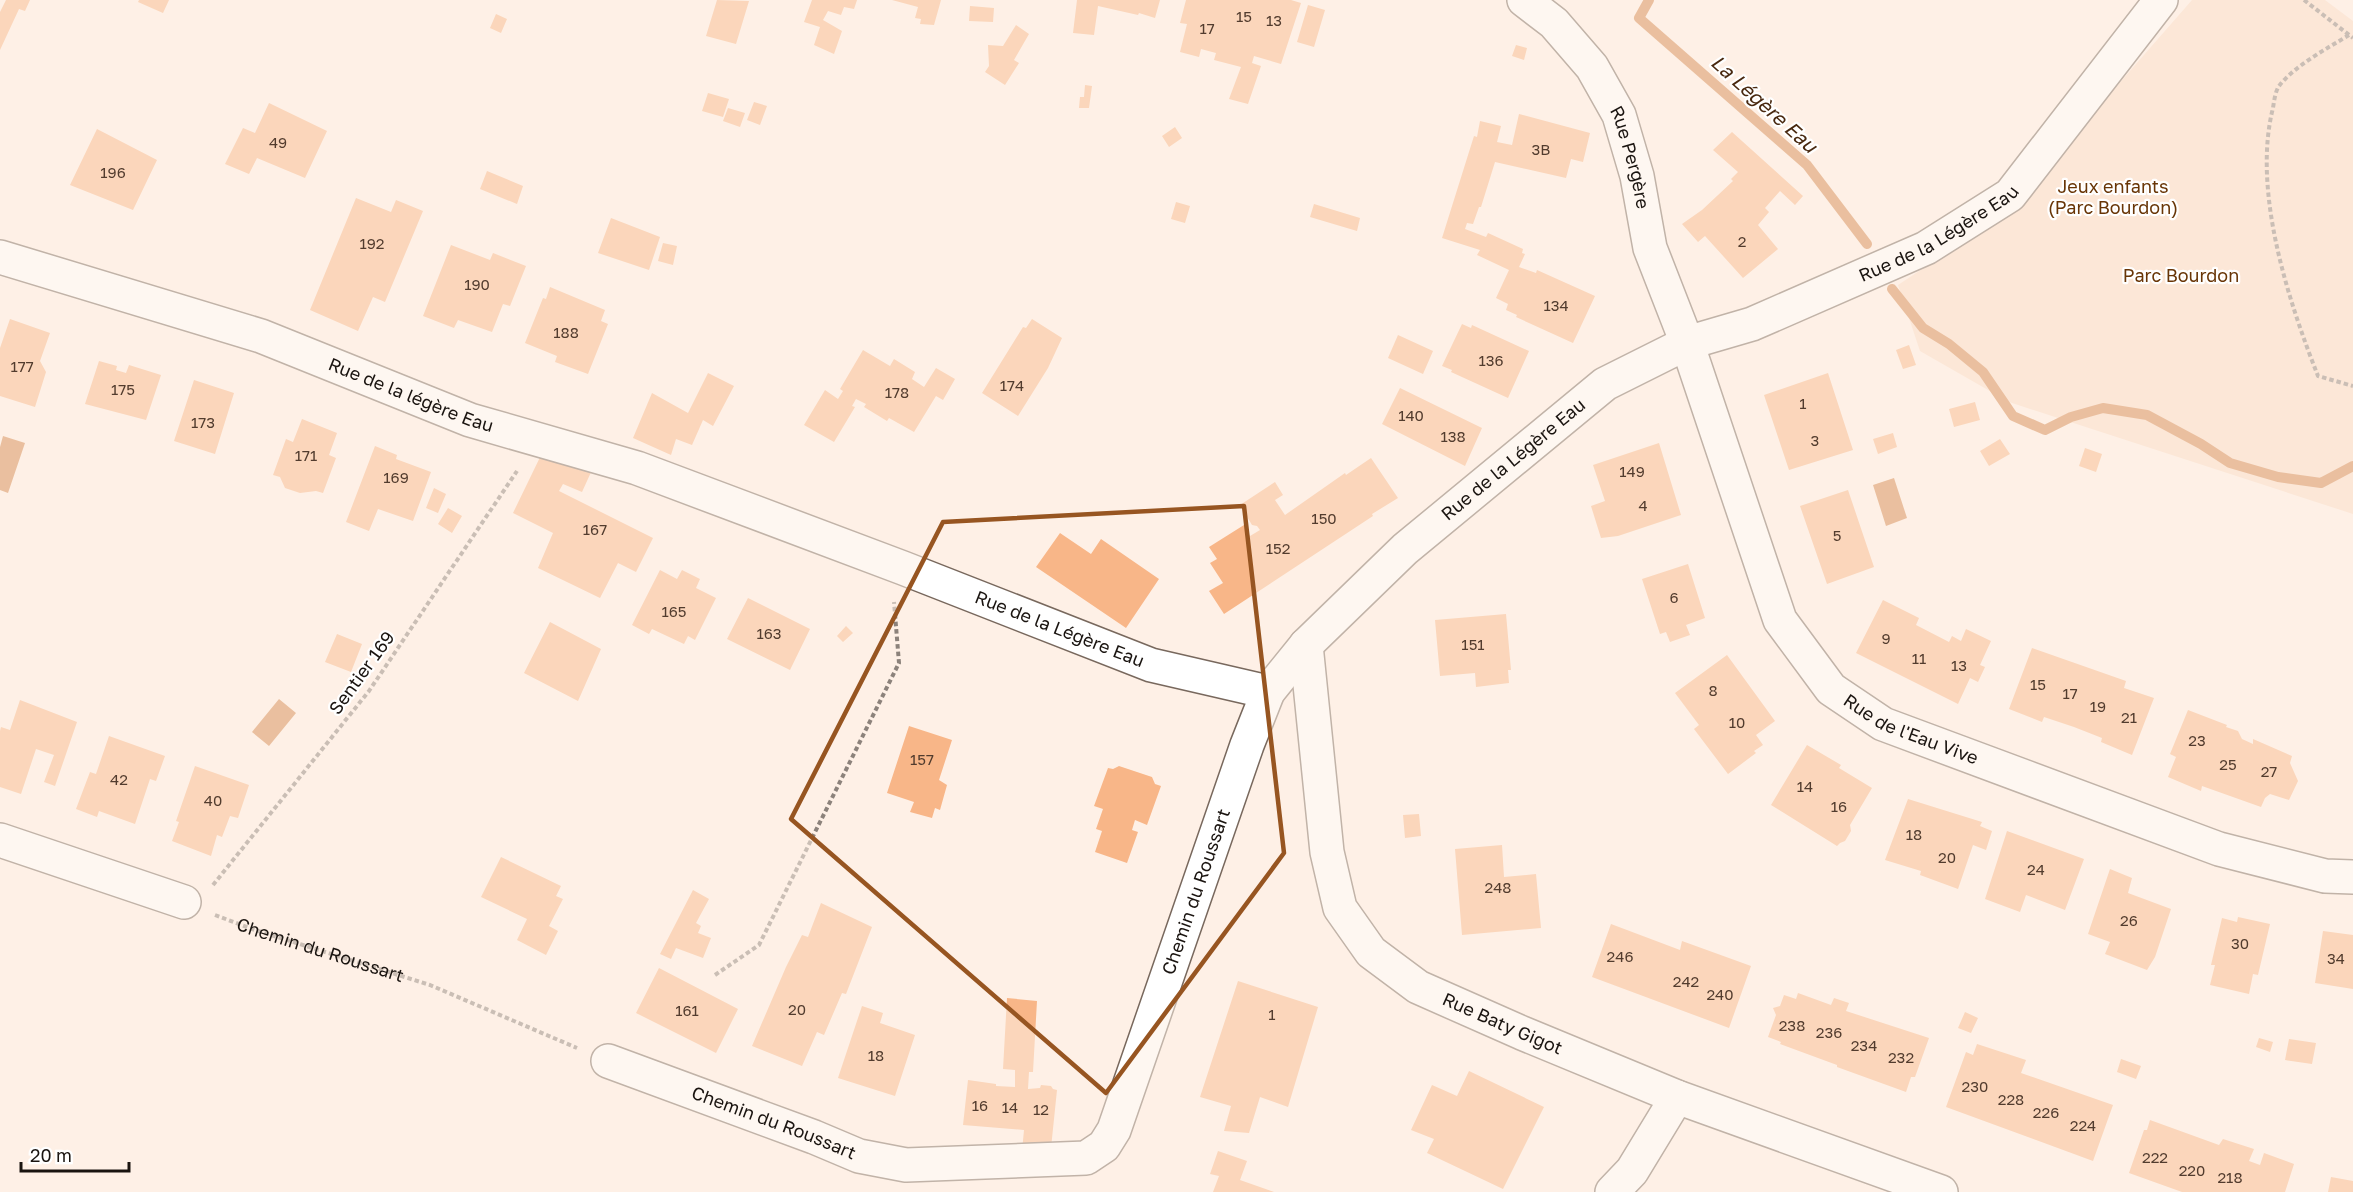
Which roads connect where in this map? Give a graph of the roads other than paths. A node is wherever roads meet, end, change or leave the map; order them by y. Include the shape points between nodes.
1 (1524, 0) edge
2 (2161, 0) edge
3 (0, 257) edge
4 (1688, 343) junction
5 (820, 537) joint
6 (1306, 645) junction
7 (1268, 692) junction
8 (0, 840) edge
9 (2353, 877) edge
10 (184, 902) road end
11 (608, 1061) road end
12 (1677, 1097) junction
13 (1612, 1192) edge
14 (1941, 1192) edge

1 - 4 street, Rue Pergère via 1554,23 1592,67 1619,115 1637,176 1650,248
2 - 4 street, Rue de la Légère Eau via 2010,195 1926,248 1752,324
3 - 5 street, Rue de la légère Eau via 261,336 470,420 637,468
4 - 6 street, Rue de la Légère Eau via 1605,384 1405,549
4 - 9 street, Rue de l'Eau Vive via 1780,620 1831,689 1883,724 2218,849 2325,876
5 - 7 street, Rue de la Légère Eau via 1151,665
6 - 7 street, Rue de la Légère Eau
6 - 12 street, Rue Baty Gigot via 1327,852 1340,908 1371,952 1418,987
7 - 11 street, Chemin du Roussart via 1114,1130 1104,1146 1086,1158 906,1165 859,1156
8 - 10 street
12 - 13 street via 1632,1171
12 - 14 street, Rue Baty Gigot

